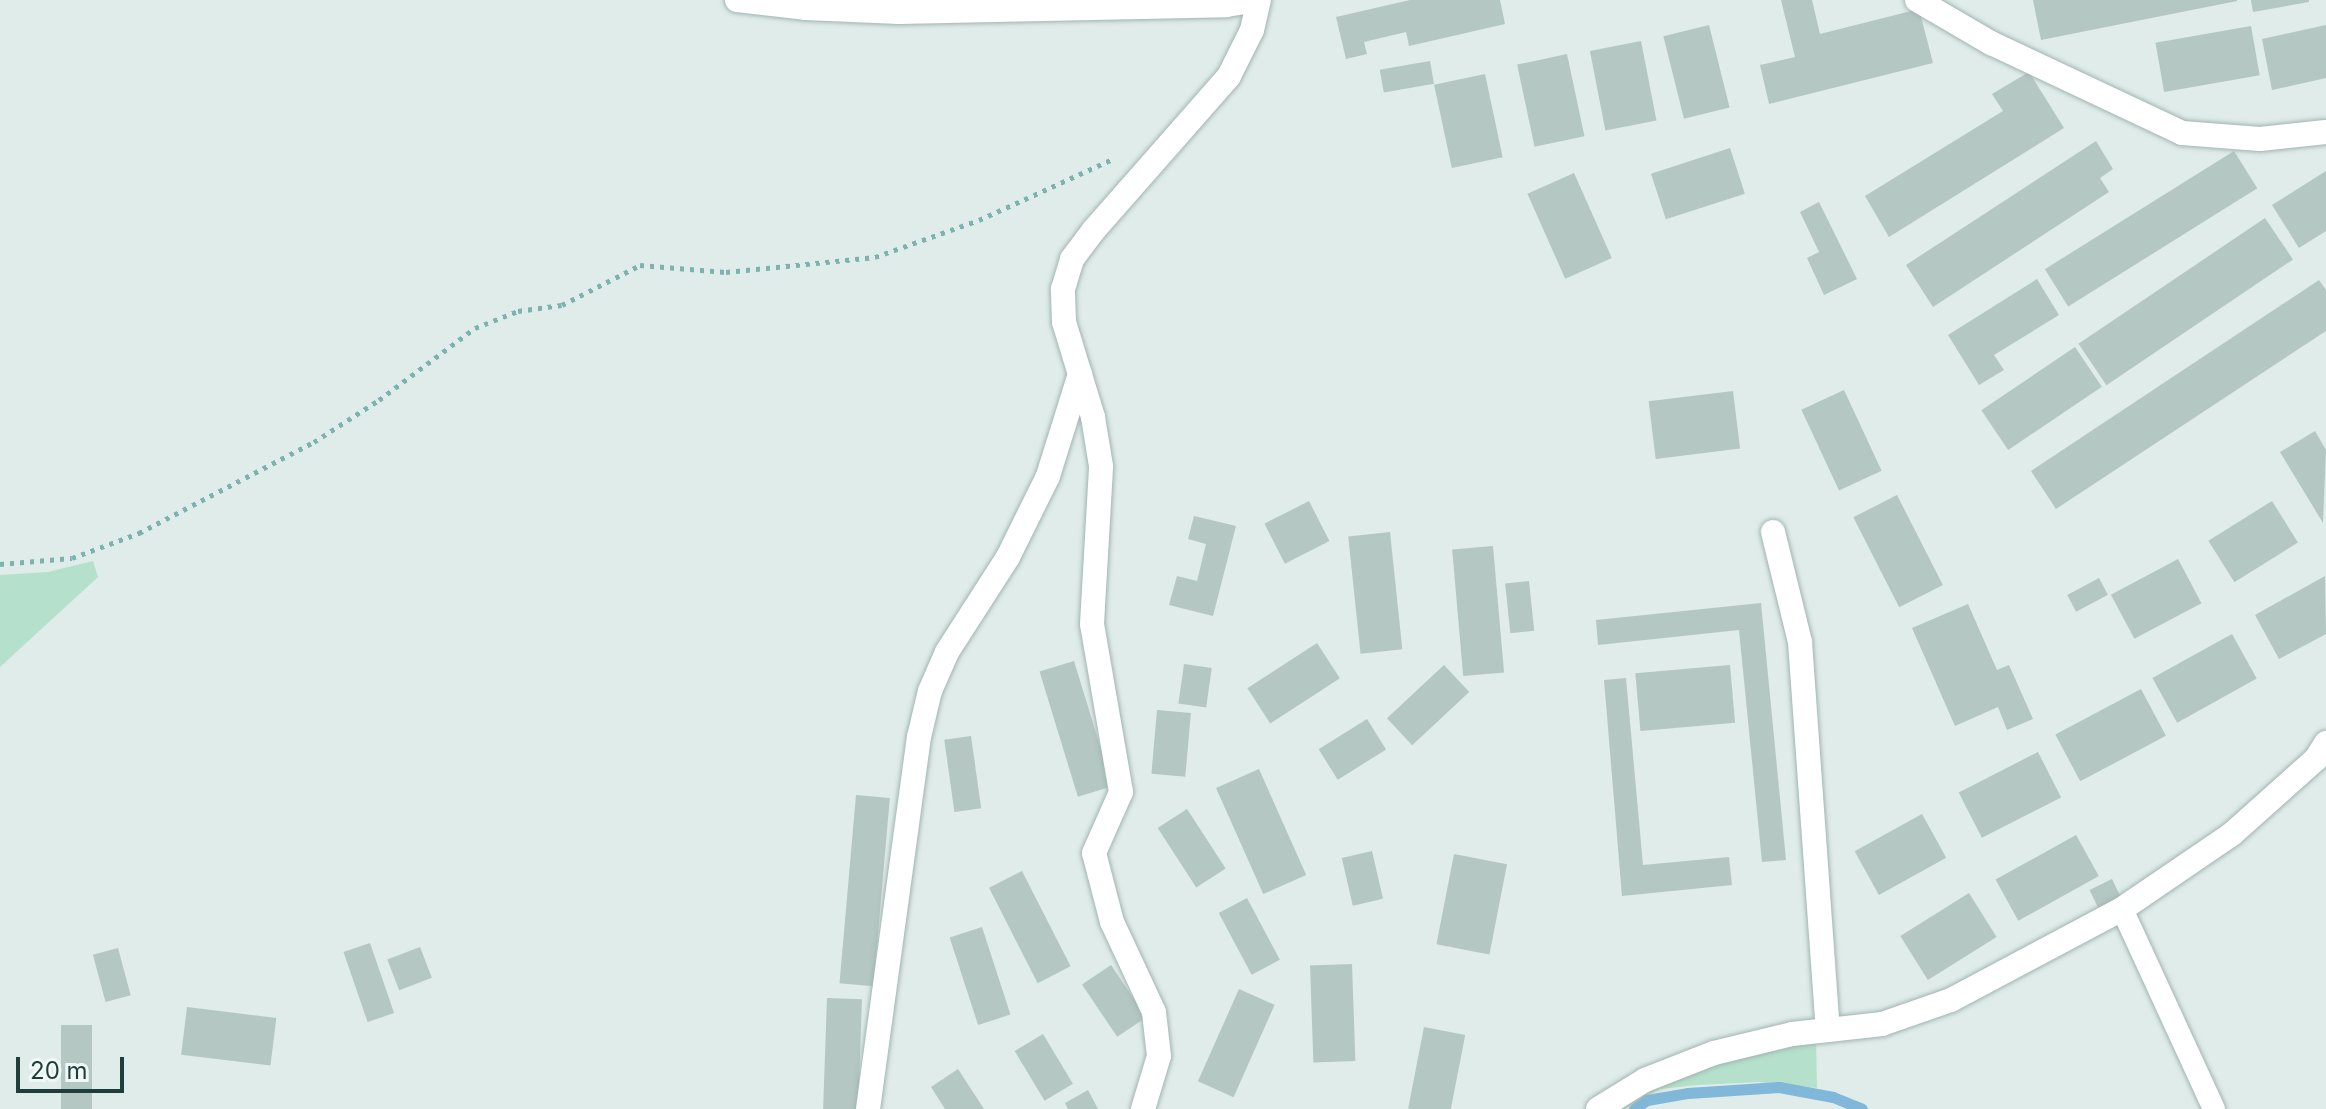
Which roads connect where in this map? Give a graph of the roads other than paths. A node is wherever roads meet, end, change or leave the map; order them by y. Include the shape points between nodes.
1 (737, 0) edge
2 (1257, 0) edge
3 (1917, 0) edge
4 (2326, 132) edge
5 (1080, 374) junction
6 (1773, 532) dead end
7 (2326, 743) edge
8 (2122, 909) junction
9 (1828, 1030) junction
10 (868, 1109) edge
11 (1143, 1109) edge
12 (1598, 1109) edge
13 (2214, 1109) edge

1 - 2 street via 899,12
2 - 5 street via 1252,30 1229,76 1072,259 1063,289 1064,322
3 - 4 street via 1991,43 2182,133 2260,139
5 - 10 street via 1042,490 1008,557 947,652 930,691 919,737
5 - 11 street via 1101,466 1092,624 1121,792 1094,853 1112,922 1154,1012 1159,1056
6 - 9 street via 1800,642
7 - 8 street via 2316,759 2232,834
8 - 9 street via 1951,1000 1882,1024
8 - 13 lane
9 - 12 street via 1714,1053 1645,1080

